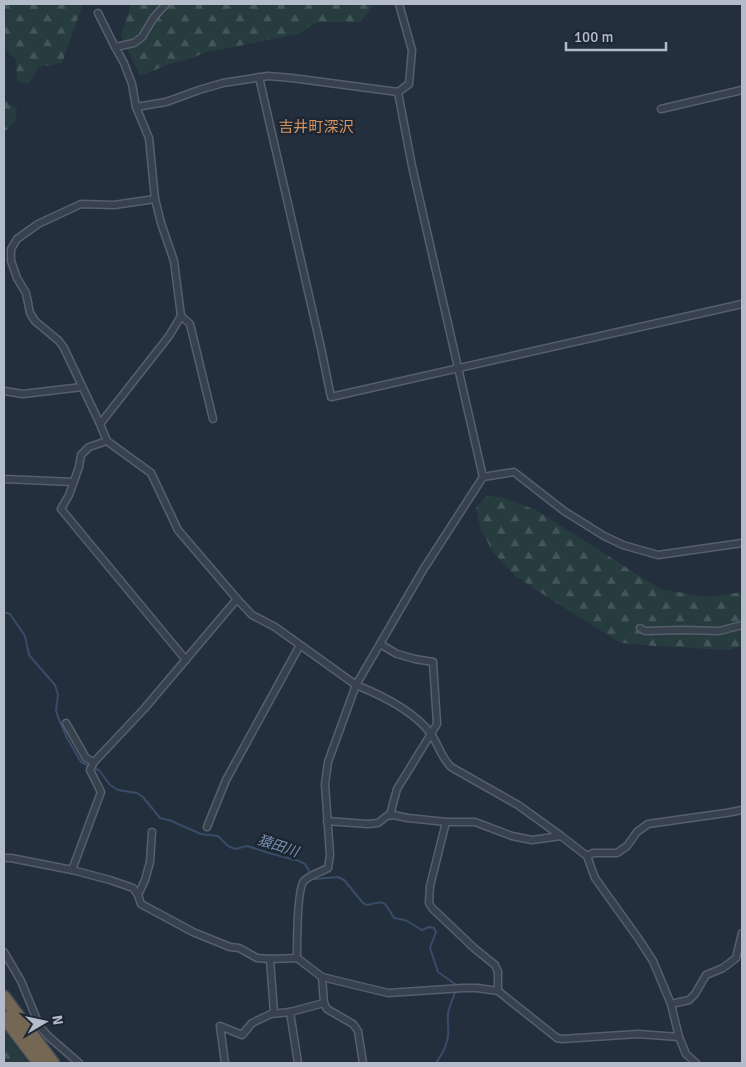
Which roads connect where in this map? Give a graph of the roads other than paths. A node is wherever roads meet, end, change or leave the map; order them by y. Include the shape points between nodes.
1 (166, 4) edge
2 (399, 4) edge
3 (98, 13) dead end
4 (115, 47) junction
5 (259, 77) junction
6 (742, 90) edge
7 (398, 92) junction
8 (136, 107) junction
9 (661, 109) dead end
10 (155, 200) junction
11 (742, 304) edge
12 (181, 316) junction
13 (458, 369) junction
14 (82, 387) junction
15 (4, 391) edge
16 (214, 418) dead end
17 (100, 424) junction
18 (107, 441) junction
19 (483, 477) junction
20 (4, 479) edge
21 (74, 482) junction
22 (742, 543) edge
23 (237, 599) junction
24 (742, 626) edge
25 (640, 628) dead end
26 (380, 644) junction
27 (300, 645) junction
28 (186, 660) junction
29 (356, 685) junction
30 (66, 723) dead end
31 (431, 734) junction
32 (94, 762) junction
33 (742, 810) edge
34 (390, 815) junction
35 (327, 821) junction
36 (446, 822) junction
37 (208, 827) dead end
38 (152, 832) dead end
39 (561, 836) junction
40 (587, 856) junction
41 (4, 858) edge
42 (72, 870) junction
43 (138, 895) junction
44 (742, 934) edge
45 (4, 952) edge
46 (297, 958) junction
47 (270, 959) junction
48 (739, 959) edge
49 (322, 977) junction
50 (498, 990) junction
51 (4, 997) edge
52 (324, 1003) junction
53 (671, 1004) junction
54 (290, 1012) junction
55 (274, 1013) junction
56 (4, 1017) edge
57 (679, 1037) junction
58 (39, 1063) edge
59 (53, 1063) edge
60 (79, 1063) edge
61 (225, 1063) edge
62 (298, 1063) edge
63 (364, 1063) edge
64 (696, 1063) edge

1 - 4 street via 142,37 134,43
2 - 7 street via 412,50 409,84
3 - 4 street
4 - 8 street via 132,84
5 - 7 street via 292,78
5 - 8 street via 223,83 166,102
5 - 13 street via 331,398
6 - 9 street
7 - 13 street
8 - 10 street via 148,138
10 - 12 street via 174,261
10 - 14 street via 114,205 81,204 38,224 17,239 11,250 11,261 26,293 30,313 64,348
11 - 13 street
12 - 16 street via 190,324
12 - 17 street
13 - 19 street
14 - 15 street via 23,394
14 - 17 street
17 - 18 street
18 - 21 street via 89,447 81,455
18 - 23 street via 151,473 178,530
19 - 22 street via 514,472 564,511 604,536 658,555
19 - 26 street
20 - 21 street
21 - 28 street via 61,509
23 - 27 street via 252,615
23 - 28 street
24 - 25 street via 720,632 645,631
26 - 29 street
26 - 31 street via 398,654 433,662 437,724
27 - 29 street
27 - 37 street via 226,780
28 - 32 street
29 - 31 street via 412,715
29 - 35 street via 328,762 325,784
30 - 32 street via 86,758
31 - 34 street via 397,789
31 - 39 street via 451,767 518,805
32 - 42 street via 90,770 101,792
33 - 40 street via 648,824 617,853 593,852
34 - 35 street via 367,824
34 - 36 street
35 - 46 street via 328,868 306,879 301,886
36 - 39 street via 475,822 532,840
36 - 50 street via 430,886 429,903 495,965
38 - 43 street via 150,862
39 - 40 street
40 - 53 street via 595,878 653,961
41 - 42 street
42 - 43 street via 132,888
43 - 47 street via 141,904 193,932 257,958
44 - 48 street
45 - 60 street via 21,981 40,1027
46 - 47 street
46 - 49 street
47 - 55 street
48 - 53 street via 706,975 689,1000
49 - 50 street via 388,993 462,988
49 - 52 street
50 - 57 street via 557,1038 638,1034
51 - 59 highway
52 - 54 street
52 - 63 street via 327,1009 354,1024
53 - 57 street
54 - 55 street
54 - 62 street
55 - 61 street via 252,1023 242,1035 220,1026
56 - 58 highway
57 - 64 street via 686,1054

